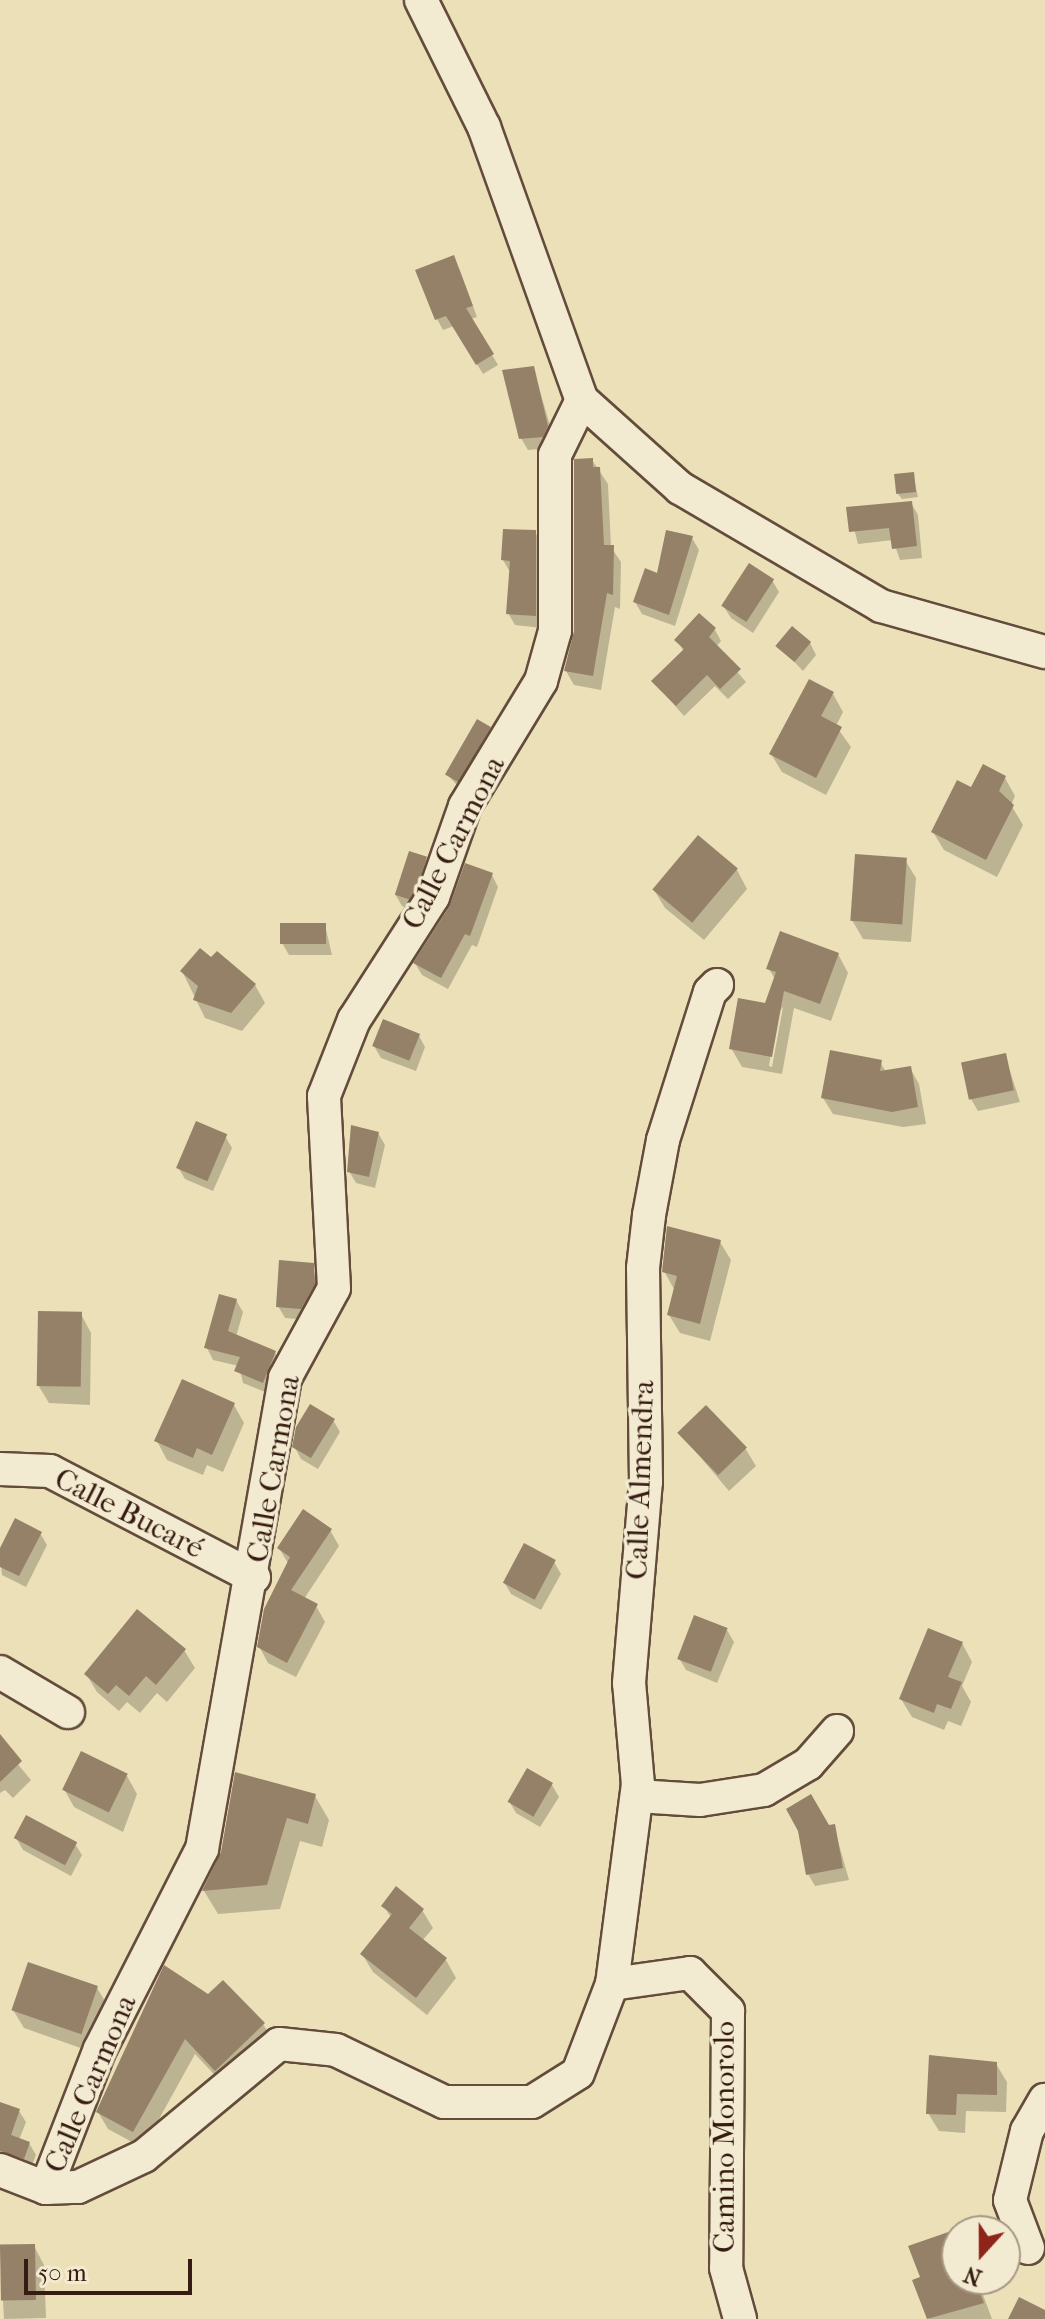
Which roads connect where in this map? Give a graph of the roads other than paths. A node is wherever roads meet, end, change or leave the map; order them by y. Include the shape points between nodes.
1 (421, 0) edge
2 (582, 400) junction
3 (1045, 652) edge
4 (717, 985) dead end
5 (0, 1469) edge
6 (254, 1577) junction
7 (0, 1672) edge
8 (68, 1712) dead end
9 (837, 1731) dead end
10 (637, 1796) junction
11 (612, 1984) junction
12 (1045, 2100) edge
13 (0, 2170) edge
14 (46, 2188) junction
15 (1028, 2248) dead end
16 (740, 2319) edge

1 - 2 street via 484,127
2 - 3 street via 680,488 881,606
2 - 6 street, Calle Carmona via 555,455 555,631 541,681 465,806 433,897 354,1020 324,1096 334,1288 285,1378
4 - 10 street, Calle Almendra via 710,992 663,1140 643,1268 646,1482 629,1683
5 - 6 street, Calle Bucaré via 50,1471
6 - 14 street, Calle Carmona via 202,1849 100,2049
7 - 8 street
9 - 10 street via 808,1764 764,1790 700,1800
10 - 11 street, Calle Almendra
11 - 14 street via 578,2073 532,2102 444,2102 336,2050 279,2044 144,2156 78,2187
11 - 16 street, Camino Monorolo via 690,1973 728,2011 726,2268
12 - 15 street via 1027,2131 1010,2200
13 - 14 street

